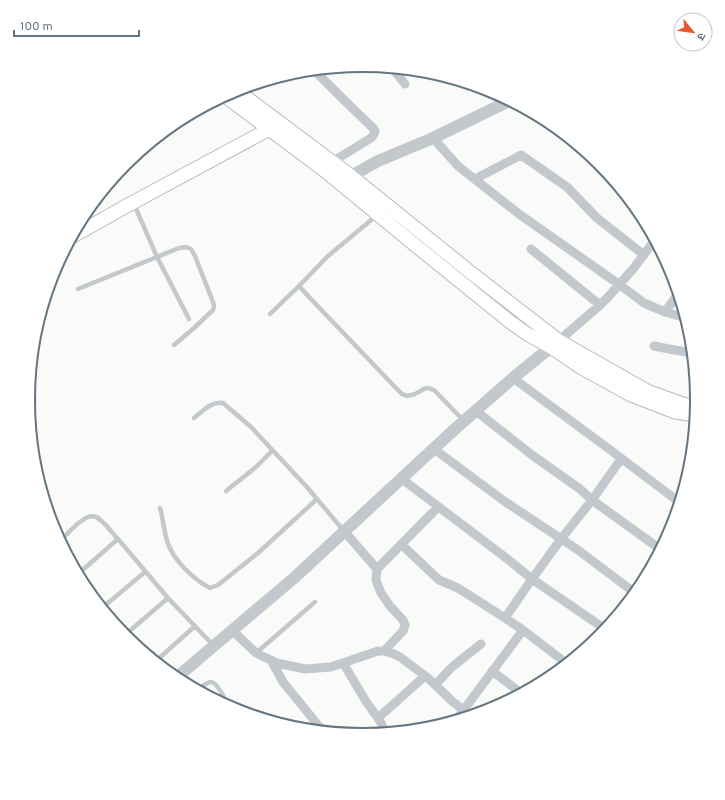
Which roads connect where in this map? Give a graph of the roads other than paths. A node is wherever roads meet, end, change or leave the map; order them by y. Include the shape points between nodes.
1 (398, 74) edge
2 (319, 75) edge
3 (405, 84) dead end
4 (242, 95) edge
5 (231, 100) edge
6 (503, 104) edge
7 (275, 126) junction
8 (434, 138) junction
9 (332, 162) junction
10 (475, 179) junction
11 (345, 180) junction
12 (133, 202) junction
13 (378, 214) junction
14 (82, 231) edge
15 (651, 245) edge
16 (531, 249) dead end
17 (644, 254) junction
18 (158, 257) junction
19 (620, 285) junction
20 (299, 286) junction
21 (78, 289) dead end
22 (674, 299) edge
23 (600, 305) junction
24 (665, 312) junction
25 (270, 314) dead end
26 (679, 316) edge
27 (189, 319) dead end
28 (555, 344) junction
29 (174, 345) dead end
30 (654, 346) dead end
31 (686, 352) edge
32 (513, 378) junction
33 (690, 406) edge
34 (476, 411) junction
35 (689, 414) edge
36 (194, 418) dead end
37 (464, 422) junction
38 (434, 449) junction
39 (272, 451) junction
40 (621, 459) junction
41 (402, 479) junction
42 (226, 491) dead end
43 (317, 499) junction
44 (675, 499) edge
45 (592, 500) junction
46 (438, 507) junction
47 (160, 508) dead end
48 (344, 531) junction
49 (65, 536) edge
50 (118, 539) junction
51 (561, 539) junction
52 (401, 544) junction
53 (656, 546) edge
54 (377, 569) junction
55 (83, 570) edge
56 (145, 572) junction
57 (532, 579) junction
58 (630, 589) edge
59 (168, 598) junction
60 (315, 602) dead end
61 (107, 604) edge
62 (505, 618) junction
63 (195, 626) junction
64 (600, 626) edge
65 (232, 630) junction
66 (523, 630) junction
67 (130, 631) edge
68 (481, 644) dead end
69 (214, 646) junction
70 (384, 651) junction
71 (256, 653) junction
72 (160, 657) edge
73 (271, 660) junction
74 (562, 660) edge
75 (344, 663) junction
76 (492, 671) junction
77 (183, 673) edge
78 (424, 676) junction
79 (435, 685) junction
80 (203, 686) edge
81 (516, 689) edge
82 (223, 696) edge
83 (469, 710) edge
84 (464, 711) edge
85 (378, 718) junction
86 (318, 725) edge
87 (383, 727) edge

1 - 3 street
2 - 9 street via 375,131 371,138
4 - 7 main road
5 - 7 main road
6 - 8 street
7 - 9 main road
7 - 11 main road
7 - 12 main road
8 - 10 street via 458,166
8 - 11 street via 378,161
9 - 11 main road
10 - 17 street via 521,155 566,187 597,218
10 - 19 street via 519,214
11 - 13 main road
11 - 28 main road via 470,272
12 - 14 main road
12 - 18 lane
13 - 20 lane via 328,256
13 - 28 main road via 509,321 527,334
15 - 17 street
16 - 23 street
17 - 19 street
18 - 21 lane
18 - 27 lane
18 - 29 lane via 179,248 191,249 214,306 213,310
19 - 23 street
19 - 24 street via 644,303
20 - 25 lane
20 - 37 lane via 402,394 408,396 430,388
22 - 24 street
23 - 28 street
24 - 26 street
28 - 32 street
28 - 33 main road via 647,391
28 - 35 main road via 582,368 631,395 675,412
30 - 31 street
32 - 34 street
32 - 40 street
34 - 37 street
34 - 45 street
36 - 39 lane via 211,404 223,403 251,427
37 - 38 street
38 - 41 street
38 - 51 street
39 - 42 lane
39 - 43 lane
40 - 44 street
40 - 45 street
41 - 46 street
41 - 48 street
43 - 47 lane via 258,553 218,585 210,588 178,562 167,542
43 - 48 lane
45 - 51 street
45 - 53 street
46 - 52 street
46 - 57 street
48 - 54 street
48 - 65 street via 294,578
49 - 50 lane via 88,516 96,516
50 - 55 lane
50 - 56 lane
51 - 57 street
51 - 58 street
52 - 54 street
52 - 62 street via 439,580 458,588
54 - 70 street via 376,580 381,593 405,625 403,631
56 - 59 lane
56 - 61 lane
57 - 62 street
57 - 64 street
59 - 63 lane
59 - 67 lane
60 - 71 lane
62 - 66 street
63 - 69 lane
63 - 72 lane
65 - 69 street
65 - 71 street
66 - 74 street
66 - 76 street
68 - 79 street via 452,667
69 - 77 street
70 - 75 street
70 - 78 street via 400,657
71 - 73 street
73 - 75 street via 305,669
73 - 86 street via 283,682
75 - 85 street
76 - 81 street
76 - 83 street
78 - 79 street
78 - 85 street
79 - 84 street
80 - 82 lane via 209,682 216,684
85 - 87 street

